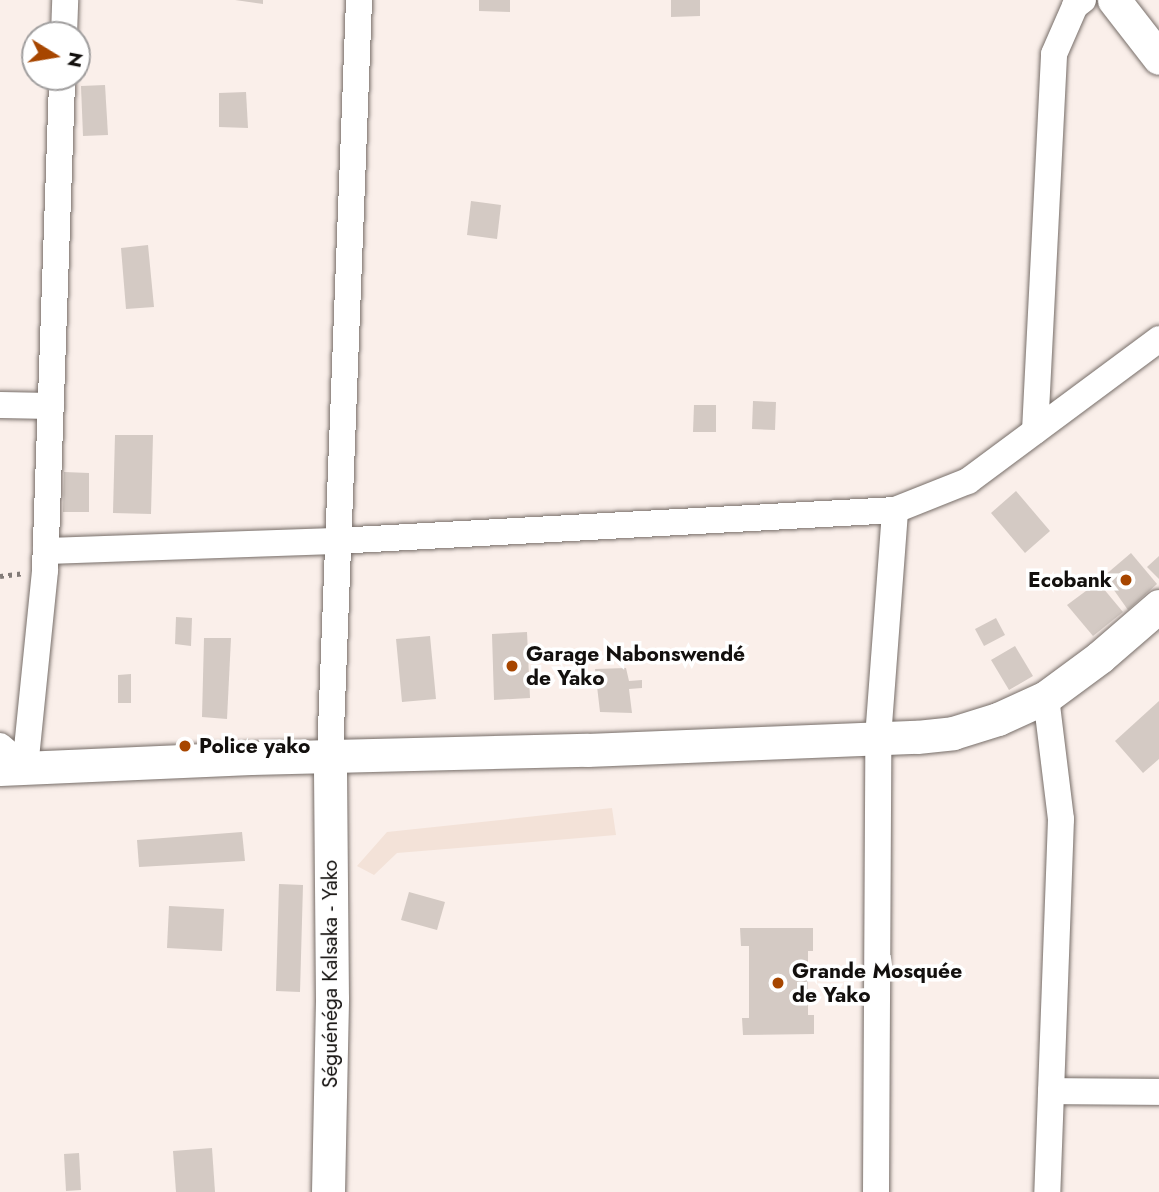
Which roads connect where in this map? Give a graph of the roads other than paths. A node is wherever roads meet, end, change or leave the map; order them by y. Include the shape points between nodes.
1 (65, 0) edge
2 (359, 0) edge
3 (1083, 0) edge
4 (1136, 18) edge
5 (64, 21) edge
6 (1159, 58) edge
7 (62, 91) edge
8 (1159, 339) edge
9 (0, 405) edge
10 (51, 406) junction
11 (1035, 431) junction
12 (895, 510) junction
13 (337, 541) junction
14 (46, 551) junction
15 (1159, 606) edge
16 (1046, 697) junction
17 (878, 738) junction
18 (0, 746) edge
19 (330, 756) junction
20 (12, 769) edge
21 (1051, 1091) junction
22 (1159, 1092) edge
23 (328, 1192) edge
24 (876, 1192) edge
25 (1047, 1192) edge

1 - 5 street
2 - 13 street
3 - 11 street via 1075,6 1054,54
4 - 6 main road
7 - 10 street
8 - 11 street
9 - 10 street
10 - 14 street
11 - 12 street via 968,481
12 - 13 street
12 - 17 street
13 - 14 street
13 - 19 street
14 - 20 street
15 - 16 main road
16 - 17 main road via 953,733
16 - 21 street via 1061,819
17 - 19 main road
17 - 24 street
18 - 20 street
19 - 20 main road
19 - 23 main road, Séguénéga Kalsaka - Yako
21 - 22 street
21 - 25 street

